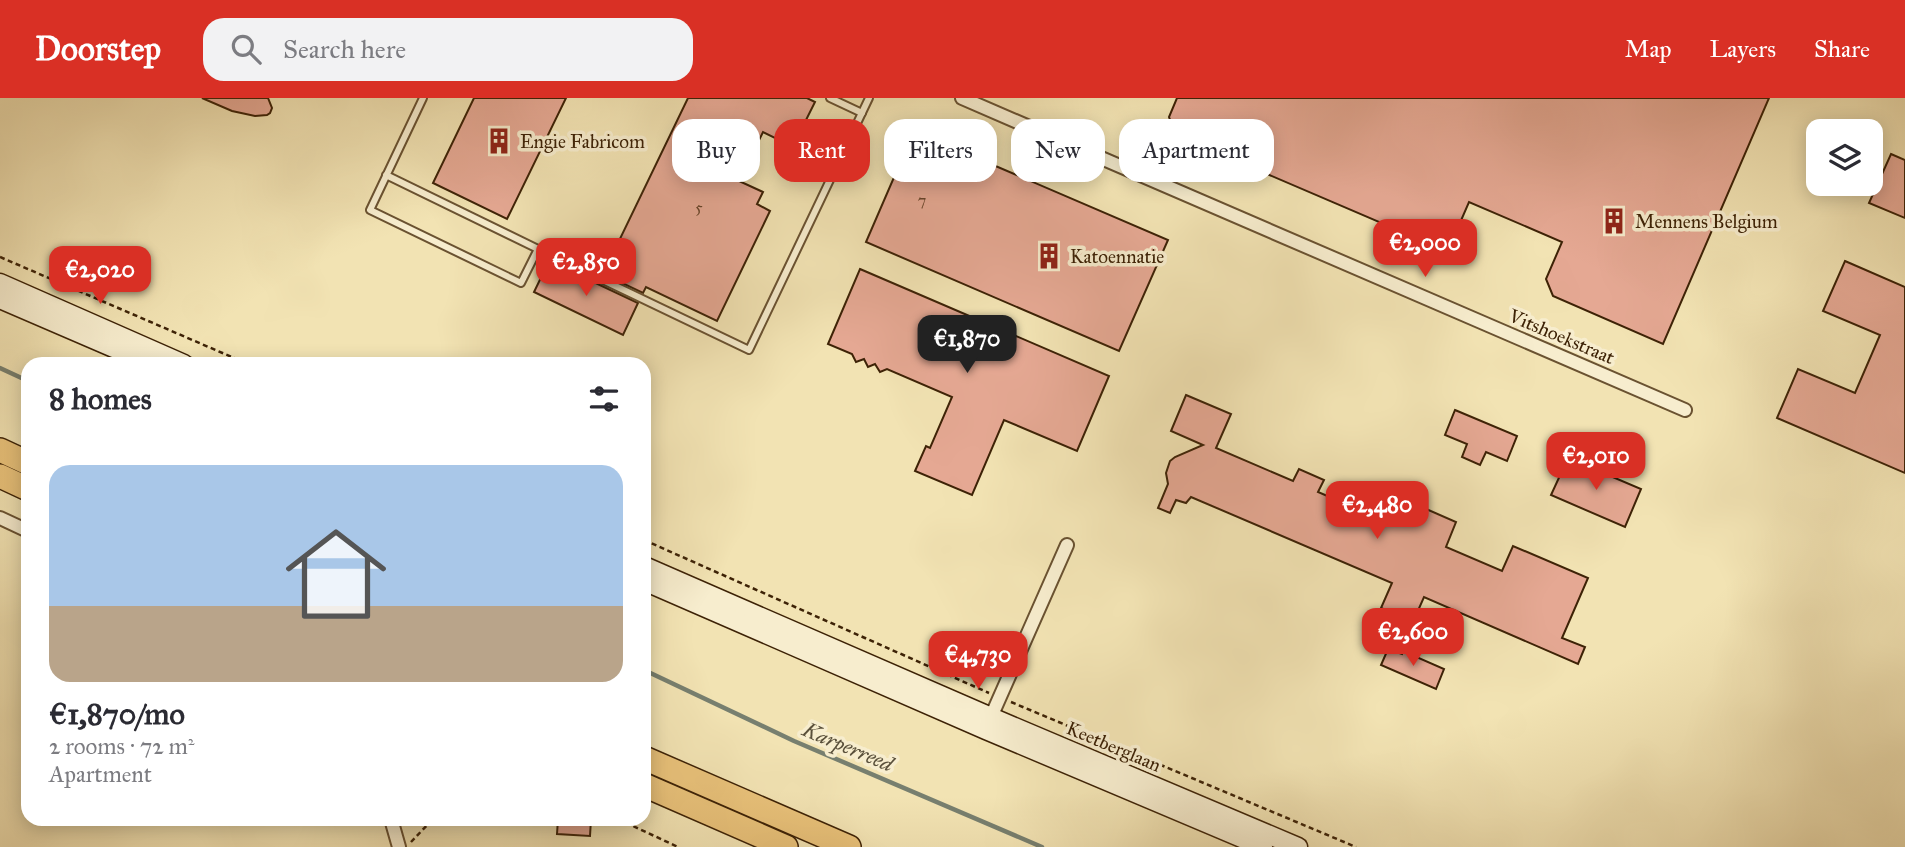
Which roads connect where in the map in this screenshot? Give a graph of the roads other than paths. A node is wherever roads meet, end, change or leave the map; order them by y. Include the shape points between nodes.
1 (423, 98) edge
2 (830, 98) edge
3 (869, 98) edge
4 (962, 98) edge
5 (862, 113) junction
6 (386, 175) junction
7 (538, 249) junction
8 (0, 283) edge
9 (0, 299) edge
10 (135, 357) edge
11 (168, 357) edge
12 (1685, 410) dead end
13 (0, 450) edge
14 (21, 460) edge
15 (0, 477) edge
16 (21, 486) edge
17 (0, 518) edge
18 (21, 528) edge
19 (1067, 545) dead end
20 (651, 569) edge
21 (651, 584) edge
22 (991, 717) junction
23 (651, 761) edge
24 (651, 788) edge
25 (393, 826) edge
26 (399, 847) edge
27 (786, 847) edge
28 (849, 847) edge
29 (1263, 847) edge
30 (1298, 847) edge

1 - 6 lane
2 - 5 lane
3 - 5 lane
4 - 12 street, Vitshoekstraat
5 - 7 lane via 750,350
6 - 7 lane
6 - 7 lane via 370,210 381,216 521,283
8 - 11 main road
9 - 10 main road
13 - 14 highway
15 - 16 highway
17 - 18 street
19 - 22 street
20 - 22 main road, Keetberglaan
21 - 29 main road, Keetberglaan
22 - 30 main road, Keetberglaan
23 - 28 highway
24 - 27 highway
25 - 26 street

